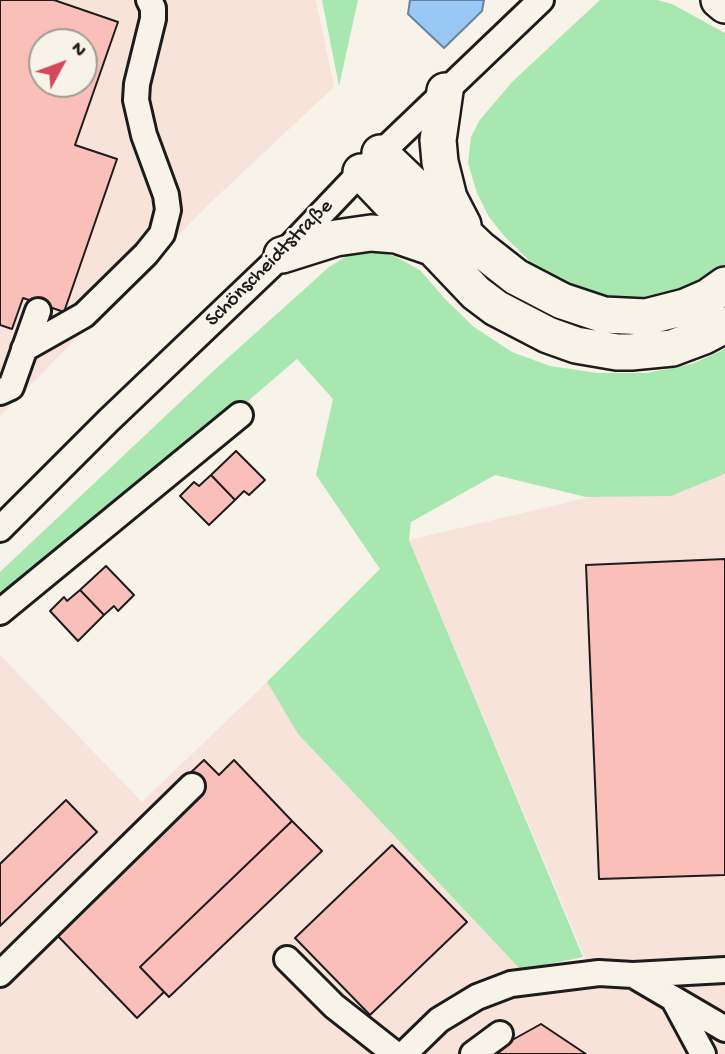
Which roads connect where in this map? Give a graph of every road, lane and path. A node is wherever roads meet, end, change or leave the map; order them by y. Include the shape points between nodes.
1 (149, 0) edge
2 (541, 0) edge
3 (719, 0) edge
4 (725, 5) edge
5 (445, 91) junction
6 (370, 163) junction
7 (433, 248) junction
8 (478, 248) junction
9 (282, 255) junction
10 (725, 285) edge
11 (38, 311) dead end
12 (725, 325) edge
13 (24, 349) junction
14 (0, 392) edge
15 (240, 415) dead end
16 (0, 529) edge
17 (0, 612) edge
18 (192, 786) dead end
19 (287, 959) dead end
20 (725, 971) edge
21 (0, 974) edge
22 (633, 975) junction
23 (673, 999) junction
24 (721, 1027) edge
25 (500, 1034) dead end
26 (395, 1054) edge
27 (404, 1054) edge
28 (473, 1054) edge
29 (703, 1054) edge

1 - 13 street via 153,19 136,100 166,195 168,210 162,234 84,316
2 - 5 street, Schönscheidtstraße
3 - 4 highway
5 - 6 street, Schönscheidtstraße
5 - 8 highway via 438,140 443,180
6 - 7 highway
6 - 8 highway
6 - 9 street, Schönscheidtstraße
7 - 9 highway via 397,235 371,233 336,238
7 - 12 highway via 496,308 576,345 617,352 658,350 685,344
8 - 10 highway via 531,286 604,315 646,317 673,311
9 - 16 street, Schönscheidtstraße
11 - 13 street
13 - 14 street via 11,387
15 - 17 street
18 - 21 street
19 - 26 street via 334,1006
20 - 22 street
22 - 23 street
22 - 27 street via 599,973 511,984 477,997 439,1020
23 - 24 street
23 - 29 street
25 - 28 street

